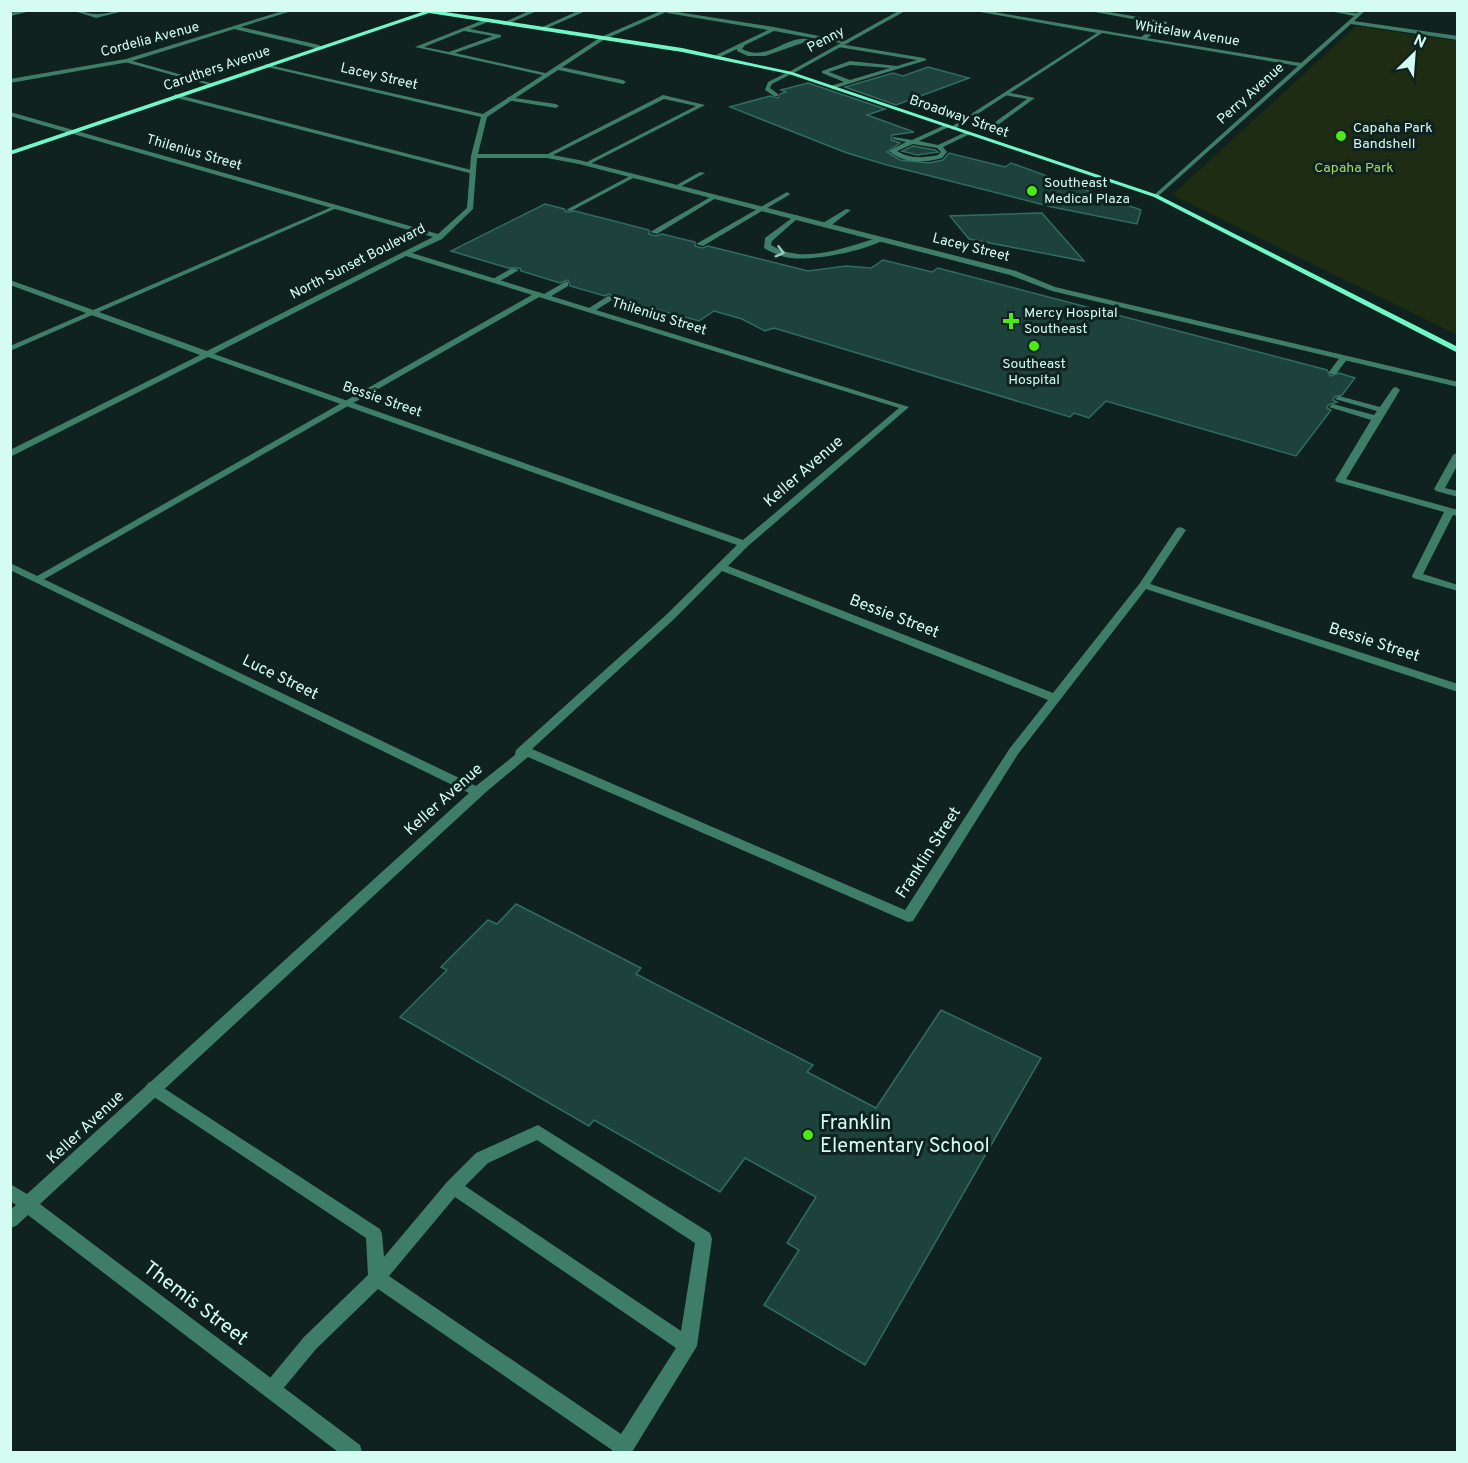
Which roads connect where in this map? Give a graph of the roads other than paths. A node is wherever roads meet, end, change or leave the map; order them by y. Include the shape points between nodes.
1 (73, 10) edge
2 (90, 10) edge
3 (101, 10) edge
4 (126, 10) edge
5 (293, 10) edge
6 (537, 10) edge
7 (586, 10) edge
8 (905, 10) edge
9 (971, 10) edge
10 (1328, 10) edge
11 (29, 11) edge
12 (426, 11) edge
13 (668, 11) edge
14 (1092, 11) edge
15 (1361, 13) edge
16 (10, 15) edge
17 (486, 21) junction
18 (1349, 22) junction
19 (503, 24) junction
20 (236, 28) junction
21 (541, 29) junction
22 (774, 29) junction
23 (465, 30) junction
24 (1101, 32) junction
25 (603, 38) junction
26 (812, 38) junction
27 (1458, 38) edge
28 (1141, 39) junction
29 (843, 44) junction
30 (742, 45) junction
31 (320, 47) junction
32 (830, 51) junction
33 (450, 54) junction
34 (718, 56) junction
35 (127, 61) junction
36 (267, 65) junction
37 (757, 65) junction
38 (1301, 65) junction
39 (905, 66) junction
40 (556, 68) junction
41 (897, 68) junction
42 (790, 73) junction
43 (545, 75) junction
44 (10, 81) edge
45 (623, 82) dead end
46 (849, 82) junction
47 (212, 84) junction
48 (832, 87) junction
49 (1006, 94) junction
50 (776, 95) dead end
51 (175, 96) junction
52 (508, 99) junction
53 (556, 106) dead end
54 (10, 114) edge
55 (484, 116) junction
56 (993, 126) dead end
57 (950, 127) junction
58 (71, 132) junction
59 (968, 133) junction
60 (895, 138) dead end
61 (908, 142) junction
62 (939, 147) junction
63 (10, 153) edge
64 (474, 156) junction
65 (547, 156) junction
66 (586, 164) junction
67 (473, 172) junction
68 (702, 173) dead end
69 (634, 176) junction
70 (676, 187) junction
71 (787, 194) dead end
72 (1156, 196) junction
73 (714, 197) junction
74 (336, 207) junction
75 (760, 209) junction
76 (569, 210) dead end
77 (848, 210) dead end
78 (796, 218) junction
79 (826, 225) junction
80 (654, 232) dead end
81 (439, 237) junction
82 (881, 239) junction
83 (700, 244) dead end
84 (406, 254) junction
85 (515, 270) dead end
86 (495, 280) junction
87 (10, 282) edge
88 (565, 284) dead end
89 (543, 295) junction
90 (611, 297) dead end
91 (590, 310) junction
92 (94, 313) junction
93 (10, 349) edge
94 (1458, 351) edge
95 (206, 354) junction
96 (1344, 358) junction
97 (1333, 372) dead end
98 (1458, 385) edge
99 (1396, 390) dead end
100 (1336, 403) dead end
101 (346, 404) junction
102 (905, 407) joint
103 (1379, 415) junction
104 (10, 454) edge
105 (1458, 455) edge
106 (1458, 494) edge
107 (1454, 512) edge
108 (1180, 530) dead end
109 (744, 544) junction
110 (10, 566) edge
111 (721, 567) junction
112 (37, 579) junction
113 (1144, 585) junction
114 (1458, 588) edge
115 (1458, 687) edge
116 (1055, 698) junction
117 (477, 792) junction
118 (153, 1088) junction
119 (453, 1187) junction
120 (10, 1191) edge
121 (29, 1205) junction
122 (10, 1221) edge
123 (377, 1278) junction
124 (688, 1346) junction
125 (271, 1390) junction
126 (622, 1450) edge
127 (353, 1452) edge

1 - 4 street via 96,16
2 - 3 street
5 - 20 street, Cordelia Avenue
6 - 19 street
7 - 21 street
8 - 29 street, Penny
9 - 24 street, Whitelaw Avenue
10 - 15 street
11 - 16 street
12 - 17 main road, Broadway Street
12 - 31 main road, Caruthers Avenue
13 - 22 street
13 - 25 street
14 - 28 street via 1165,23
15 - 18 street, Perry Avenue
17 - 19 main road, Broadway Street
17 - 23 street
18 - 27 street
18 - 38 street, Perry Avenue
19 - 21 main road, Broadway Street
20 - 31 street
20 - 35 street, Cordelia Avenue
21 - 25 main road, Broadway Street
22 - 26 street
22 - 30 street
23 - 33 street via 418,47
23 - 33 street via 499,36
24 - 28 street, Whitelaw Avenue
24 - 49 street
25 - 34 main road, Broadway Street
25 - 40 street
26 - 29 street
26 - 30 street via 797,40 760,56 742,52
26 - 37 street
28 - 38 street, Whitelaw Avenue
29 - 32 street, Penny
29 - 39 street via 924,60
30 - 34 street
31 - 36 main road, Caruthers Avenue
32 - 39 street
32 - 42 street, Penny
33 - 43 street
34 - 37 main road, Broadway Street
35 - 44 street, Cordelia Avenue
35 - 47 street
36 - 47 main road, Caruthers Avenue
36 - 55 street, Lacey Street
37 - 42 main road, Broadway Street
38 - 72 street, Perry Avenue
39 - 41 street
40 - 43 street
40 - 45 street
41 - 46 street
41 - 46 street via 850,63 824,72
42 - 48 main road, Broadway Street
42 - 50 street, Penny via 770,83 767,88
43 - 52 street
46 - 48 street
47 - 51 main road, Caruthers Avenue
48 - 57 main road, Broadway Street
49 - 56 street via 1032,98
49 - 57 street
51 - 58 main road, Caruthers Avenue
51 - 67 street
52 - 53 street
52 - 55 street
54 - 58 street, Thilenius Street
55 - 64 street, North Sunset Boulevard
57 - 59 main road, Broadway Street
57 - 61 street
58 - 63 main road, Caruthers Avenue
58 - 74 street, Thilenius Street
59 - 62 street
59 - 72 main road, Broadway Street
60 - 61 street
61 - 62 street
61 - 62 street via 892,151 902,158 923,161 940,157 944,152
64 - 65 street, Lacey Street
64 - 67 street, North Sunset Boulevard
65 - 66 street, Lacey Street
65 - 66 street via 663,97 702,105
66 - 69 street, Lacey Street
67 - 81 street, North Sunset Boulevard via 470,209
68 - 70 street
69 - 70 street, Lacey Street
69 - 76 street
70 - 73 street, Lacey Street
71 - 75 street
72 - 94 main road, Broadway Street
73 - 75 street, Lacey Street
73 - 80 street
74 - 81 street, Thilenius Street
74 - 92 street
75 - 78 street, Lacey Street
75 - 83 street
77 - 79 street
78 - 79 street, Lacey Street
78 -> 82 street via 768,240 766,246 772,252 830,254
79 - 82 street, Lacey Street
81 - 84 street, North Sunset Boulevard
82 - 96 street, Lacey Street via 1013,273 1052,289
84 - 86 street, Thilenius Street
84 - 95 street, North Sunset Boulevard
85 - 86 street
86 - 89 street, Thilenius Street
87 - 92 street, Bessie Street
88 - 89 street
89 - 91 street, Thilenius Street
89 - 101 street
90 - 91 street
91 - 102 street, Thilenius Street
92 - 93 street
92 - 95 street, Bessie Street
95 - 101 street, Bessie Street
95 - 104 street, North Sunset Boulevard
96 - 97 street
96 - 98 street, Lacey Street
99 - 103 street
100 - 103 street
101 - 109 street, Bessie Street
101 - 112 street
102 - 109 street, Keller Avenue
103 - 107 street via 1340,480
105 - 106 street via 1440,489
107 - 114 street via 1417,576
108 - 113 street, Franklin Street
109 - 111 street, Keller Avenue
110 - 112 street, Luce Street
111 - 116 street, Bessie Street
111 - 117 street, Keller Avenue
112 - 117 street, Luce Street
113 - 115 street, Bessie Street
113 - 116 street, Franklin Street
116 - 117 street, Franklin Street via 1014,751 908,917 527,752
117 - 118 street, Keller Avenue
118 - 121 street, Keller Avenue
118 - 123 street via 374,1234
119 - 123 street
119 - 124 street
119 - 124 street via 482,1158 537,1132 704,1239
120 - 121 street, Themis Street
121 - 122 street, Keller Avenue
121 - 125 street, Themis Street
123 - 125 street via 310,1343
123 - 126 street
124 - 126 street
125 - 127 street, Themis Street

